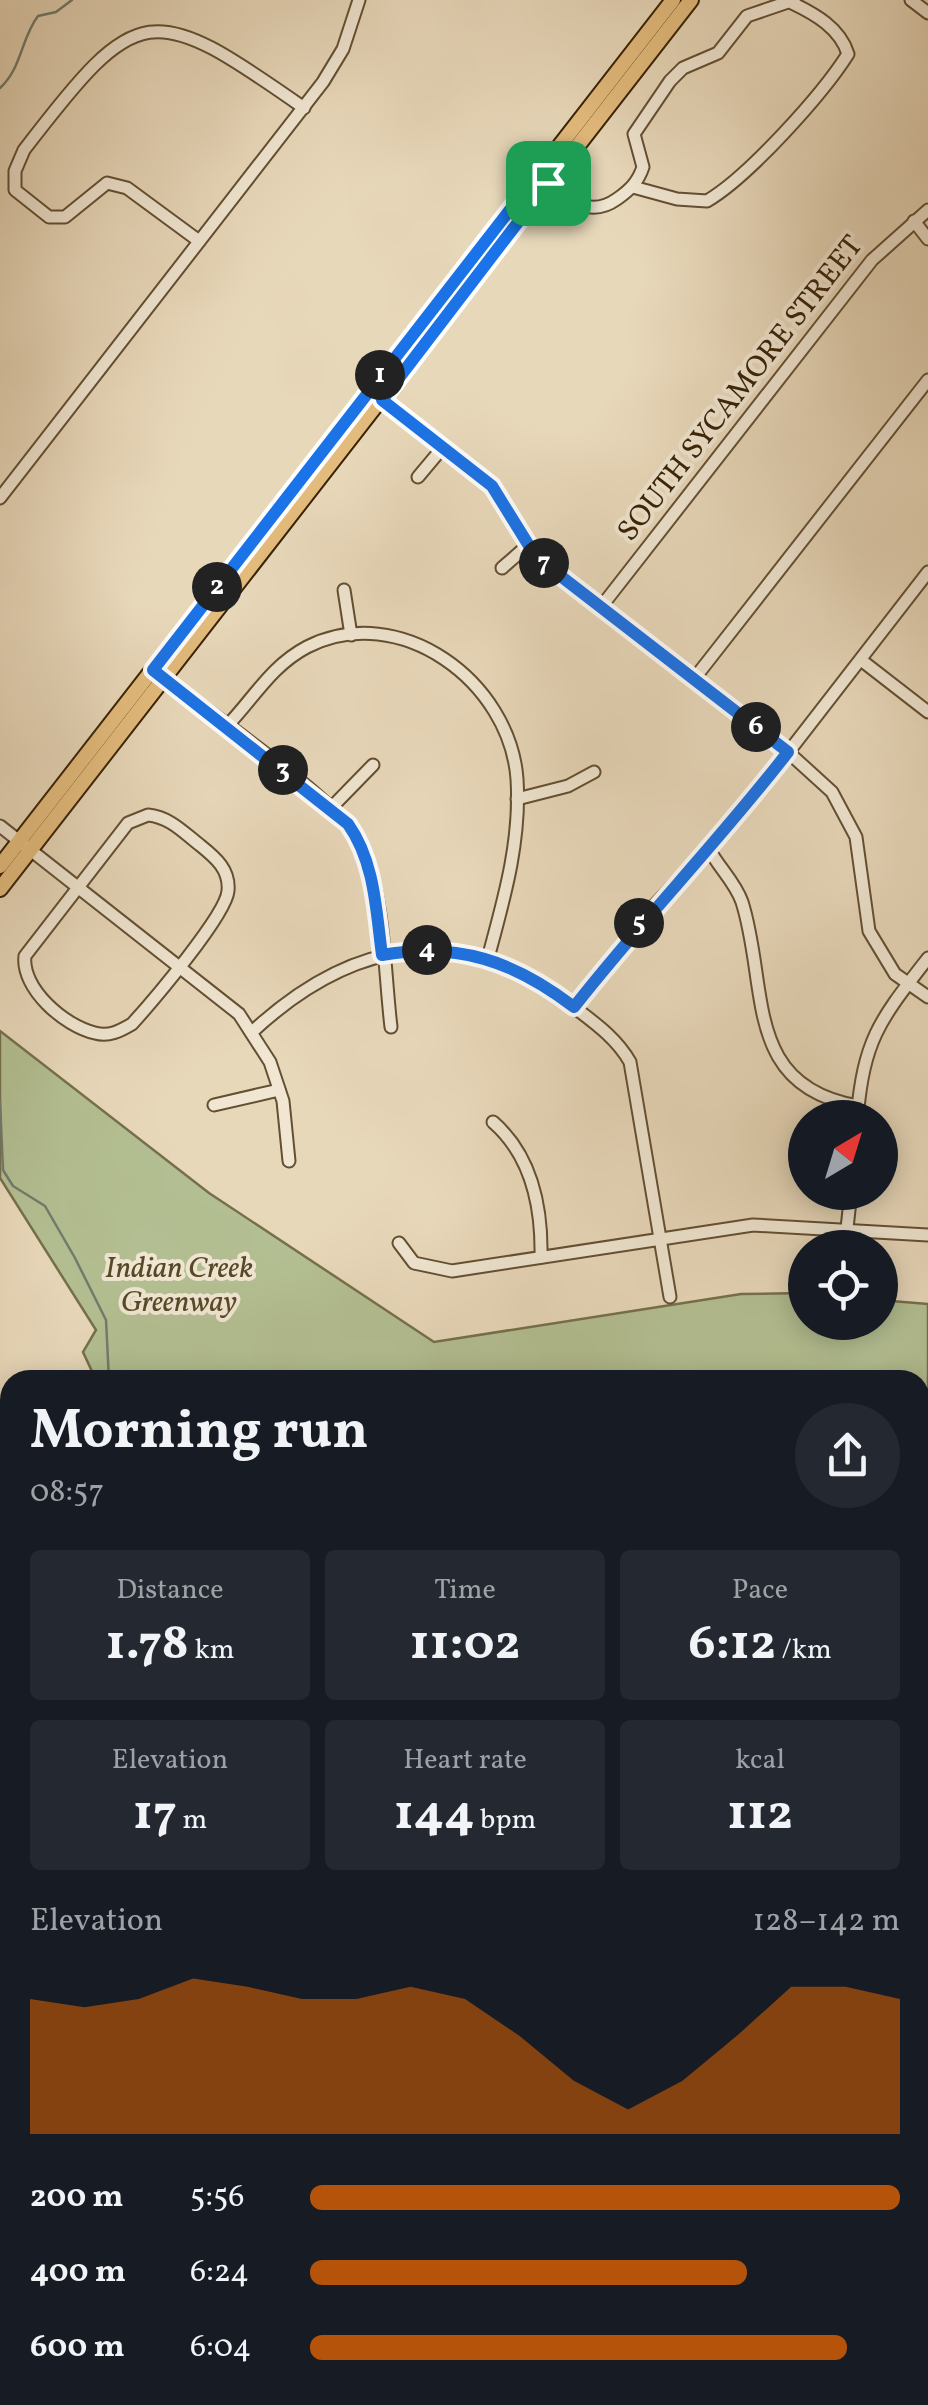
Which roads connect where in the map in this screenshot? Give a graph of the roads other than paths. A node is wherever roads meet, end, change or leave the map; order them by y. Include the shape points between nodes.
1 (359, 0) edge
2 (673, 0) edge
3 (691, 0) edge
4 (912, 0) edge
5 (793, 2) edge
6 (928, 13) edge
7 (123, 26) dead end
8 (237, 46) dead end
9 (304, 108) junction
10 (543, 179) junction
11 (633, 186) junction
12 (928, 210) edge
13 (914, 221) junction
14 (928, 239) edge
15 (200, 241) junction
16 (928, 380) edge
17 (369, 389) junction
18 (382, 400) junction
19 (444, 446) junction
20 (418, 477) dead end
21 (0, 498) edge
22 (527, 546) junction
23 (502, 568) dead end
24 (928, 572) edge
25 (344, 590) dead end
26 (601, 607) junction
27 (351, 635) junction
28 (860, 660) junction
29 (158, 674) junction
30 (694, 678) junction
31 (928, 712) edge
32 (226, 726) junction
33 (788, 752) junction
34 (373, 765) dead end
35 (594, 772) dead end
36 (517, 799) junction
37 (332, 808) junction
38 (0, 826) edge
39 (25, 846) junction
40 (709, 849) junction
41 (0, 866) edge
42 (78, 886) junction
43 (0, 889) edge
44 (382, 955) junction
45 (488, 958) junction
46 (928, 958) edge
47 (178, 966) junction
48 (908, 984) junction
49 (928, 998) edge
50 (574, 1007) junction
51 (390, 1026) dead end
52 (252, 1032) junction
53 (279, 1090) junction
54 (832, 1100) edge
55 (860, 1100) edge
56 (214, 1105) dead end
57 (493, 1122) dead end
58 (289, 1161) dead end
59 (849, 1210) edge
60 (847, 1228) junction
61 (928, 1235) edge
62 (661, 1238) junction
63 (398, 1244) dead end
64 (541, 1257) junction
65 (670, 1297) dead end

1 - 9 street via 344,50
2 - 10 main road
3 - 10 main road
4 - 6 street
5 - 11 street via 747,16 718,53 670,80 634,134 644,160
5 - 11 street via 825,22 847,47 819,91 707,201
7 - 15 street via 24,150 16,190 50,217 65,218 107,183
8 - 9 street
9 - 15 street
10 - 11 street via 591,211
10 - 17 main road
10 - 18 main road
12 - 13 street, SOUTH SYCAMORE STREET
13 - 14 street
13 - 26 street, SOUTH SYCAMORE STREET via 848,290
15 - 21 street
16 - 30 street
17 - 18 street
17 - 29 main road
18 - 19 street
18 - 29 main road
19 - 20 street
19 - 22 street via 492,486
22 - 23 street
22 - 26 street
24 - 28 street
25 - 27 street
26 - 30 street
27 - 32 street via 322,640 284,661
27 - 36 street via 410,641 472,680 510,740
28 - 31 street
28 - 33 street
29 - 32 street
29 - 39 main road
30 - 33 street
32 - 37 street
33 - 40 street
33 - 48 street via 832,792 849,820 869,931
34 - 37 street
35 - 36 street
36 - 45 street via 509,880
37 - 44 street via 362,844
38 - 39 street
39 - 41 main road
39 - 42 street
39 - 43 main road
40 - 50 street
40 - 54 street via 741,899 763,1023 776,1056 810,1090
42 - 47 street
42 - 47 street via 128,823 148,815 170,822 216,858 227,877 224,906
42 - 47 street via 34,943 24,969 31,988 93,1033 119,1032
44 - 45 street via 450,949
44 - 51 street
44 - 52 street via 334,972
45 - 50 street via 526,972
46 - 48 street
47 - 52 street via 222,998
48 - 49 street
48 - 55 street via 867,1047
50 - 62 street via 615,1040 634,1072
52 - 53 street
53 - 56 street
53 - 58 street
57 - 64 street via 527,1168
59 - 60 street
60 - 61 street
60 - 62 street via 753,1225
62 - 64 street
62 - 65 street
63 - 64 street via 414,1263 442,1270

